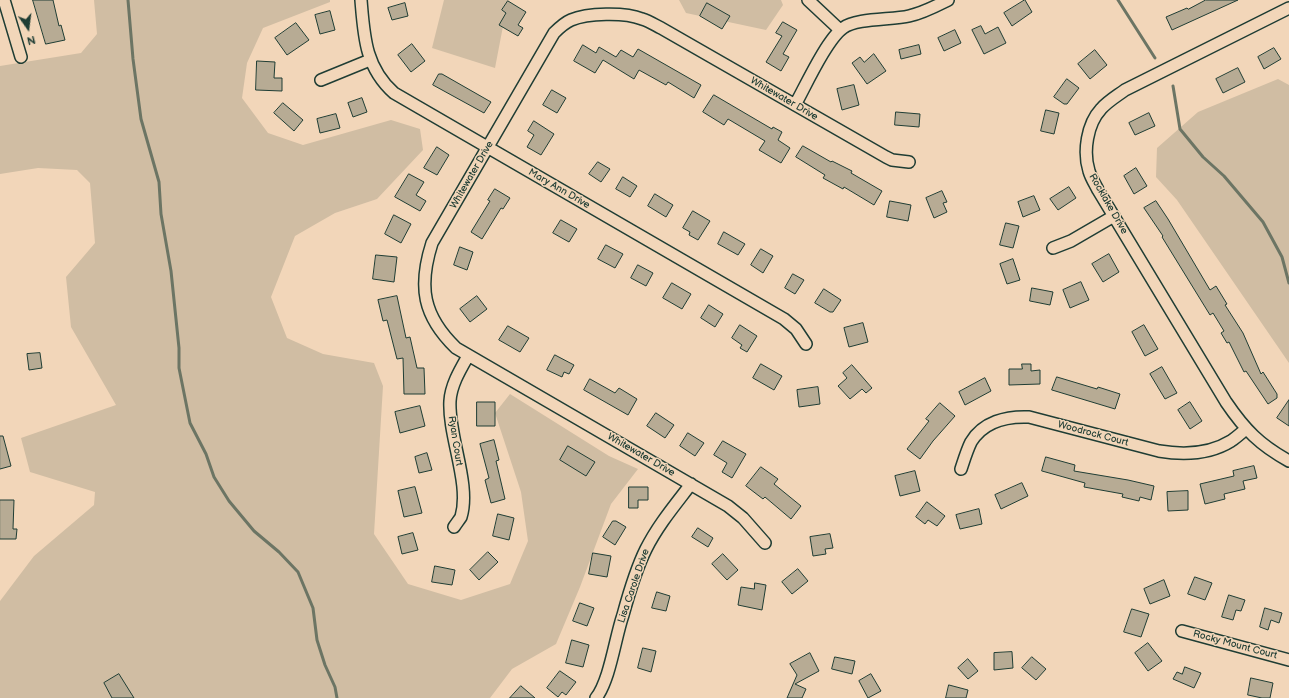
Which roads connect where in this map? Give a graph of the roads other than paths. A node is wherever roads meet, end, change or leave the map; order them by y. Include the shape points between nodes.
1 (4, 0) edge
2 (361, 0) edge
3 (808, 0) edge
4 (948, 0) edge
5 (1289, 8) edge
6 (840, 30) junction
7 (21, 57) dead end
8 (370, 60) junction
9 (322, 80) dead end
10 (795, 105) junction
11 (487, 148) junction
12 (909, 162) dead end
13 (1114, 216) junction
14 (1053, 248) dead end
15 (806, 344) dead end
16 (468, 356) junction
17 (1246, 429) junction
18 (1289, 462) edge
19 (961, 469) dead end
20 (691, 484) junction
21 (454, 527) dead end
22 (765, 543) dead end
23 (1182, 631) dead end
24 (1289, 660) edge
25 (596, 698) edge

1 - 7 street
2 - 8 street, Mary Ann Drive via 364,37
3 - 6 street
4 - 6 street via 908,17 858,22
5 - 13 street, Rocklake Drive via 1125,90 1100,110 1090,130 1086,156 1092,179
6 - 10 street
8 - 9 street
8 - 11 street, Mary Ann Drive via 379,76 394,93
10 - 11 street, Whitewater Drive via 641,18 628,15 588,16 571,20 554,33
10 - 12 street, Whitewater Drive via 892,160
11 - 15 street, Mary Ann Drive via 784,318 796,329
11 - 16 street, Whitewater Drive via 432,243 424,277 425,296 438,328 456,348
13 - 14 street via 1071,241
13 - 17 street, Rocklake Drive via 1226,402
16 - 20 street, Whitewater Drive
16 - 21 street, Ryan Court via 458,374 450,402 463,490 460,517
17 - 18 street, Rocklake Drive via 1263,445
17 - 19 street, Woodrock Court via 1231,441 1214,448 1199,452 1172,453 1029,417 1016,416 995,421 980,431 972,442
20 - 22 street, Whitewater Drive via 744,518
20 - 25 street, Lisa Carole Drive via 661,523 640,561 605,680
23 - 24 street, Rocky Mount Court

